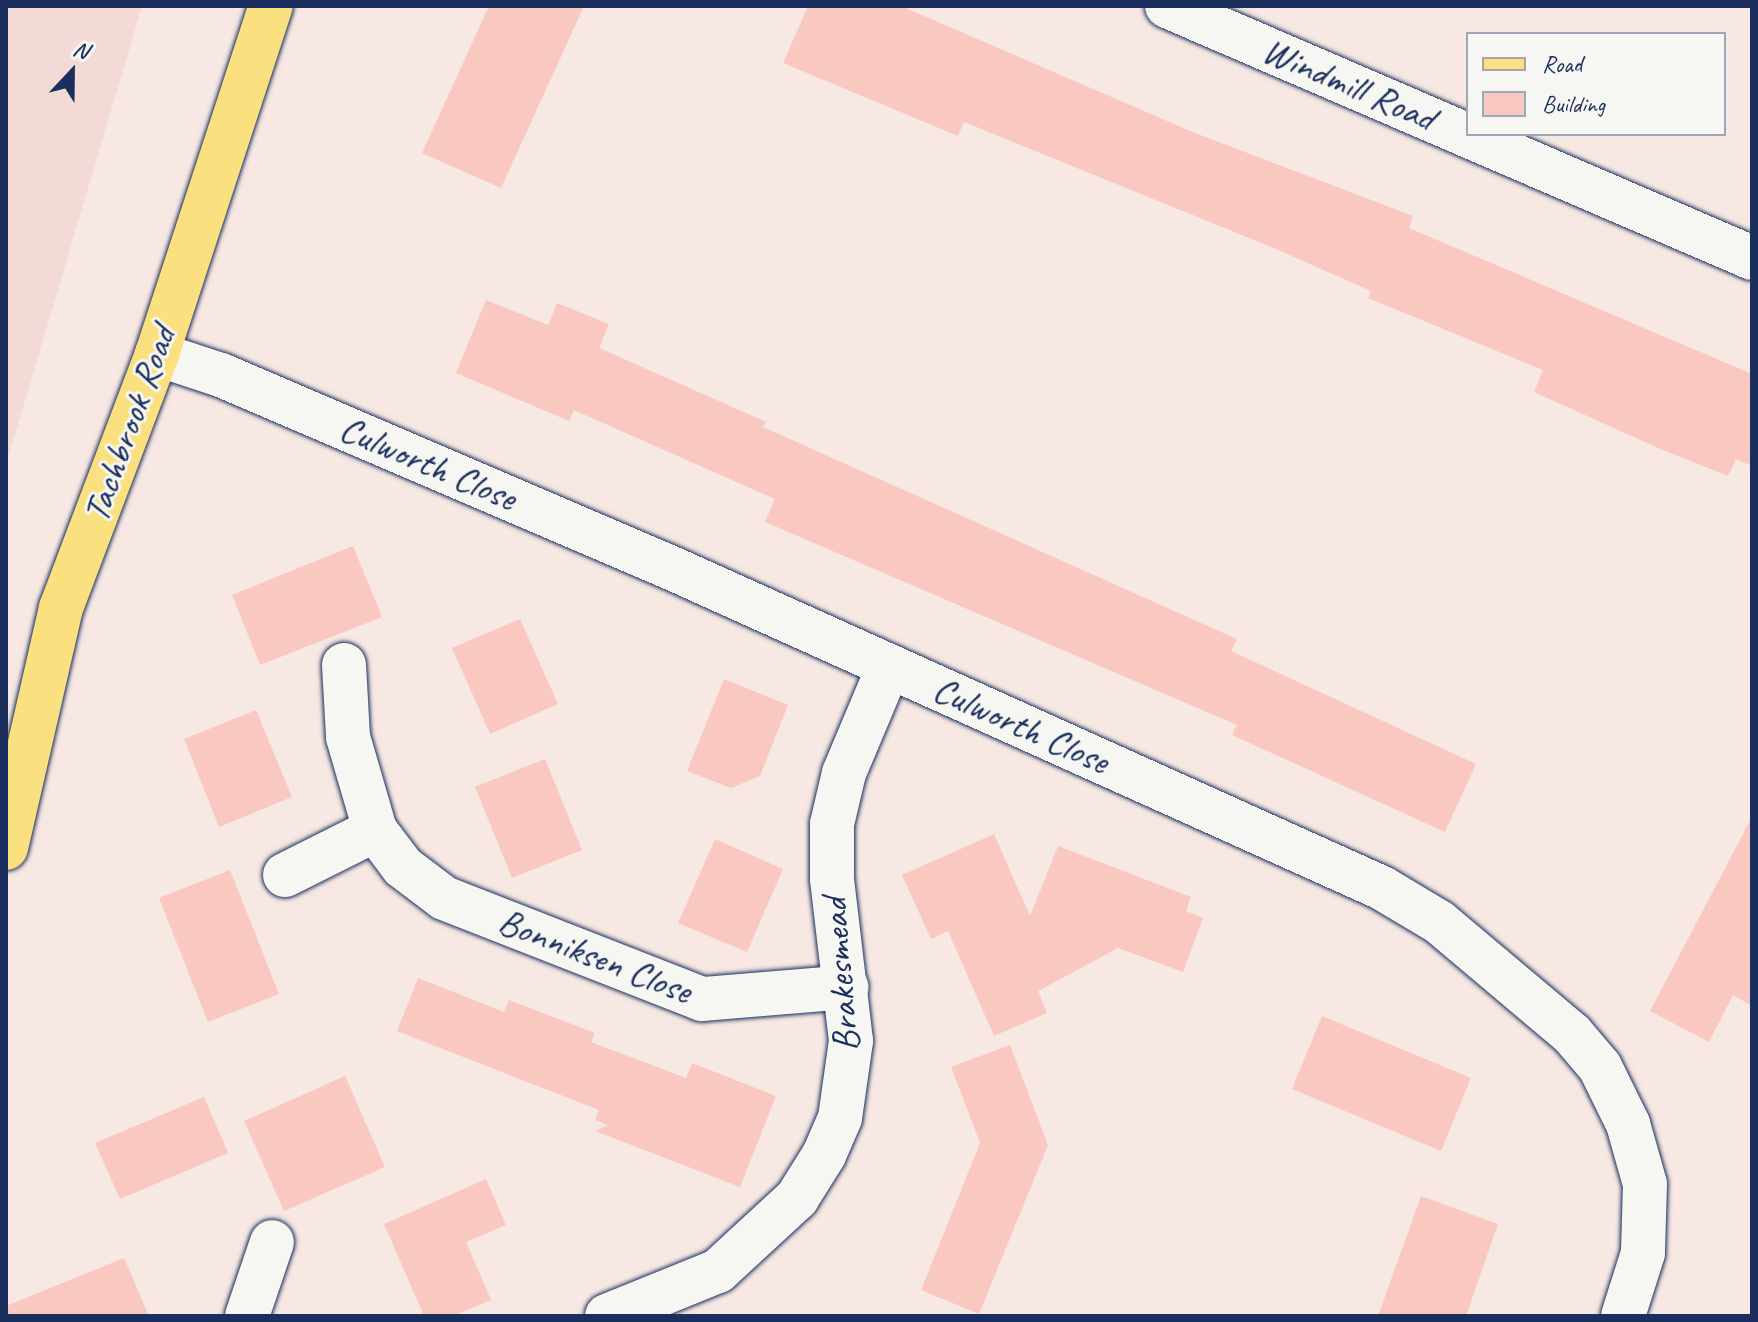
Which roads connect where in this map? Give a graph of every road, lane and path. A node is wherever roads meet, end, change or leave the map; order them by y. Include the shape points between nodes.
1 (271, 6) edge
2 (1167, 6) edge
3 (1466, 135) edge
4 (1469, 136) edge
5 (1752, 258) edge
6 (157, 354) junction
7 (344, 665) dead end
8 (889, 666) junction
9 (10, 804) edge
10 (375, 830) junction
11 (6, 848) edge
12 (285, 875) dead end
13 (847, 987) junction
14 (272, 1242) dead end
15 (247, 1316) edge
16 (607, 1316) edge
17 (1623, 1316) edge

1 - 6 main road, Tachbrook Road
2 - 3 street, Windmill Road
4 - 5 street, Windmill Road
6 - 8 street, Culworth Close via 380,442
6 - 9 main road, Tachbrook Road via 61,608
7 - 10 street, Bonniksen Close via 348,737
8 - 13 street, Brakesmead via 844,773 832,824 832,879
8 - 17 street, Culworth Close via 1382,888 1439,922 1504,972 1600,1067 1628,1124 1645,1184 1643,1253
9 - 11 main road, Tachbrook Road
10 - 12 street
10 - 13 street, Bonniksen Close via 403,867 444,898 666,989 702,999 741,999
13 - 16 street, Brakesmead via 851,1041 840,1118 797,1198 718,1271
14 - 15 street

